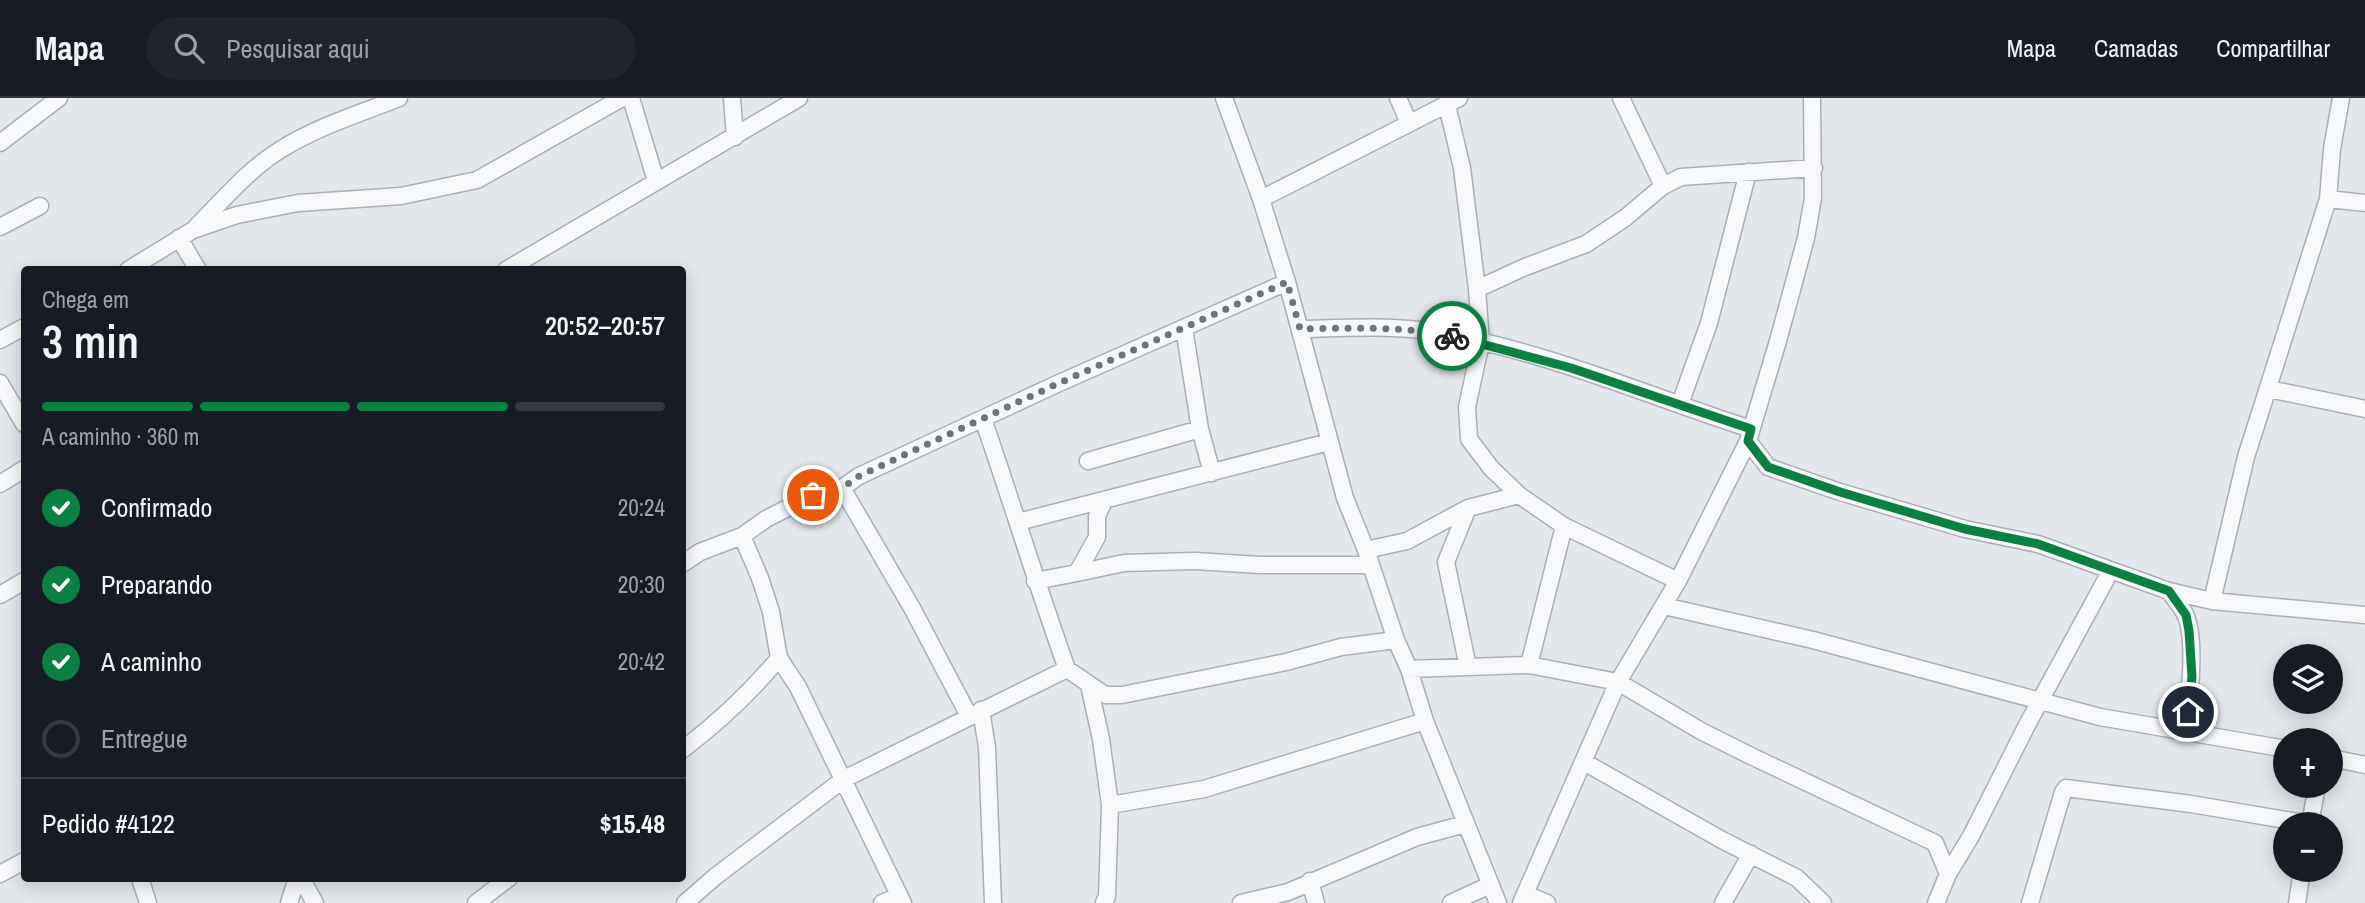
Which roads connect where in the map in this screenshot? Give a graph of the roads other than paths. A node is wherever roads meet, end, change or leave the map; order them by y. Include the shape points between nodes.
1 (59, 98) edge
2 (398, 98) edge
3 (622, 98) edge
4 (631, 98) edge
5 (732, 98) edge
6 (799, 98) edge
7 (1224, 98) edge
8 (1398, 98) edge
9 (1621, 98) edge
10 (1812, 98) edge
11 (2341, 98) edge
12 (1453, 102) edge
13 (1409, 123) junction
14 (735, 137) junction
15 (0, 143) edge
16 (1814, 168) junction
17 (1748, 172) junction
18 (656, 181) junction
19 (1663, 186) junction
20 (2328, 199) junction
21 (1261, 200) junction
22 (2365, 203) edge
23 (40, 206) dead end
24 (0, 227) edge
25 (186, 234) junction
26 (134, 266) edge
27 (197, 266) edge
28 (513, 266) edge
29 (1287, 282) junction
30 (1477, 289) junction
31 (1184, 328) junction
32 (21, 329) edge
33 (1300, 329) junction
34 (0, 340) edge
35 (1481, 342) junction
36 (0, 383) edge
37 (2269, 389) junction
38 (1680, 404) junction
39 (2365, 409) edge
40 (21, 419) edge
41 (983, 419) junction
42 (1200, 429) junction
43 (1749, 435) junction
44 (1329, 442) junction
45 (1088, 461) dead end
46 (21, 471) edge
47 (1212, 473) junction
48 (0, 484) edge
49 (842, 488) junction
50 (1520, 495) junction
51 (1104, 501) junction
52 (1468, 508) junction
53 (1018, 522) junction
54 (1564, 526) junction
55 (742, 536) junction
56 (1368, 557) junction
57 (686, 561) edge
58 (2110, 572) junction
59 (1077, 573) junction
60 (1035, 581) junction
61 (1678, 582) junction
62 (21, 583) edge
63 (2169, 591) junction
64 (0, 595) edge
65 (2212, 601) junction
66 (1664, 606) junction
67 (2365, 615) edge
68 (1396, 640) junction
69 (779, 658) junction
70 (1529, 666) junction
71 (1468, 667) junction
72 (1067, 669) junction
73 (1409, 669) junction
74 (1618, 682) junction
75 (1090, 685) junction
76 (2040, 701) junction
77 (975, 713) junction
78 (1425, 721) junction
79 (2186, 731) junction
80 (686, 747) edge
81 (2273, 747) edge
82 (2343, 760) edge
83 (1584, 762) junction
84 (2365, 765) edge
85 (844, 779) junction
86 (1110, 805) junction
87 (2273, 818) edge
88 (1465, 824) junction
89 (1751, 854) junction
90 (21, 863) edge
91 (0, 874) edge
92 (1310, 881) junction
93 (141, 882) edge
94 (297, 882) edge
95 (302, 882) edge
96 (504, 882) edge
97 (2300, 882) edge
98 (1490, 885) junction
99 (1944, 892) edge
100 (1523, 898) edge
101 (901, 899) edge
102 (148, 903) edge
103 (289, 903) edge
104 (315, 903) edge
105 (475, 903) edge
106 (685, 903) edge
107 (882, 903) edge
108 (993, 903) edge
109 (1104, 903) edge
110 (1241, 903) edge
111 (1316, 903) edge
112 (1451, 903) edge
113 (1498, 903) edge
114 (1547, 903) edge
115 (1723, 903) edge
116 (1824, 903) edge
117 (2030, 903) edge
118 (2297, 903) edge

1 - 15 street
2 - 25 street via 278,151
3 - 25 street via 477,180 401,196 264,209
4 - 18 street
5 - 14 street
6 - 14 street
7 - 21 street
8 - 13 street
9 - 19 street
10 - 16 street
11 - 20 street
12 - 13 street
12 - 30 street
13 - 21 street
14 - 18 street
16 - 17 street
16 - 43 street via 1806,238
17 - 19 street via 1681,177
17 - 38 street via 1709,323
18 - 28 street
19 - 30 street via 1586,244
20 - 22 street
20 - 37 street
21 - 29 street
23 - 24 street
25 - 26 street
25 - 27 street
29 - 31 street
29 - 33 street
30 - 35 street
31 - 41 street
31 - 42 street
32 - 34 street
33 - 35 street via 1379,327
33 - 44 street
35 - 38 street
35 - 50 street via 1467,407 1469,439
36 - 40 street
37 - 39 street
37 - 65 street via 2246,457
38 - 43 street
41 - 49 street
41 - 53 street
42 - 45 street
42 - 47 street
43 - 58 street via 1768,467 1965,529 2038,544
43 - 61 street
44 - 47 street
44 - 56 street
46 - 48 street
47 - 51 street
49 - 55 street via 813,495
49 - 77 street
50 - 52 street
50 - 54 street
51 - 53 street
51 - 59 street via 1097,516 1097,537
52 - 56 street
52 - 71 street via 1446,562
53 - 60 street
54 - 61 street
54 - 70 street
55 - 57 street
55 - 69 street via 771,612
56 - 59 street via 1260,565 1124,564
56 - 68 street
58 - 63 street
58 - 76 street
59 - 60 street
60 - 72 street
61 - 66 street
62 - 64 street
63 - 65 street
63 - 79 street via 2186,615 2189,631 2192,677
65 - 67 street
66 - 74 street
66 - 76 street via 1813,640
68 - 73 street
68 - 75 street via 1341,647 1122,695 1105,695
69 - 80 street via 723,719
69 - 85 street
70 - 71 street
70 - 74 street
71 - 73 street
72 - 75 street
72 - 77 street
73 - 78 street
74 - 83 street
74 - 99 street via 1742,752 1935,843
75 - 86 street
76 - 79 street
76 - 99 street
77 - 85 street
77 - 108 street via 987,747
78 - 86 street via 1204,789
78 - 88 street
79 - 81 street
82 - 84 street
83 - 89 street
83 - 100 street
85 - 101 street
85 - 106 street
86 - 109 street
87 - 117 street via 2066,788
88 - 92 street
88 - 98 street
89 - 115 street
89 - 116 street via 1797,878
90 - 91 street
92 - 110 street via 1288,892
92 - 111 street
93 - 102 street
94 - 103 street
95 - 104 street
96 - 105 street
97 - 118 street
98 - 112 street
98 - 113 street
100 - 114 street
101 - 107 street

